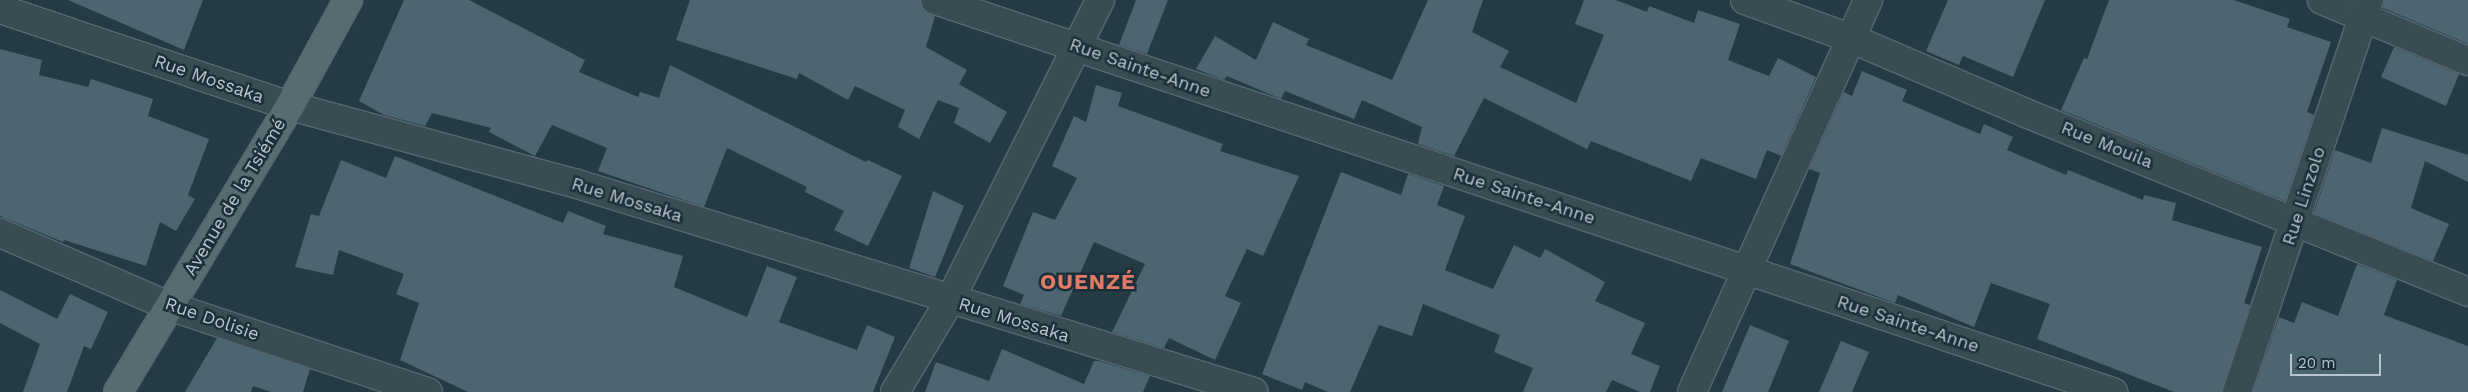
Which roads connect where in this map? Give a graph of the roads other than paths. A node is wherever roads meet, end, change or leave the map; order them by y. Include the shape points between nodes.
1 (348, 0) edge
2 (934, 0) edge
3 (1100, 0) edge
4 (1745, 0) edge
5 (1868, 0) edge
6 (2322, 0) edge
7 (2366, 8) edge
8 (0, 9) edge
9 (1850, 38) junction
10 (1076, 46) junction
11 (2468, 61) edge
12 (290, 106) junction
13 (2297, 221) junction
14 (0, 233) edge
15 (1747, 270) junction
16 (2468, 292) edge
17 (950, 300) junction
18 (169, 306) junction
19 (118, 392) edge
20 (428, 392) edge
21 (895, 392) edge
22 (1254, 392) edge
23 (1692, 392) edge
24 (2113, 392) edge
25 (2237, 392) edge

1 - 12 main road, Avenue de la Tsiémé
2 - 10 street, Rue Sainte-Anne
3 - 10 street
4 - 9 street, Rue Mouila
5 - 9 street
6 - 7 street
7 - 11 street
7 - 13 street, Rue Linzolo
8 - 12 street, Rue Mossaka
9 - 13 street, Rue Mouila via 2028,114
9 - 15 street
10 - 15 street, Rue Sainte-Anne
10 - 17 street
12 - 17 street, Rue Mossaka via 574,183
12 - 18 main road, Avenue de la Tsiémé
13 - 16 street, Rue Mouila
13 - 25 street, Rue Linzolo
14 - 18 street, Rue Dolisie
15 - 23 street
15 - 24 street, Rue Sainte-Anne
17 - 21 street
17 - 22 street, Rue Mossaka
18 - 19 main road, Avenue de la Tsiémé
18 - 20 street, Rue Dolisie

